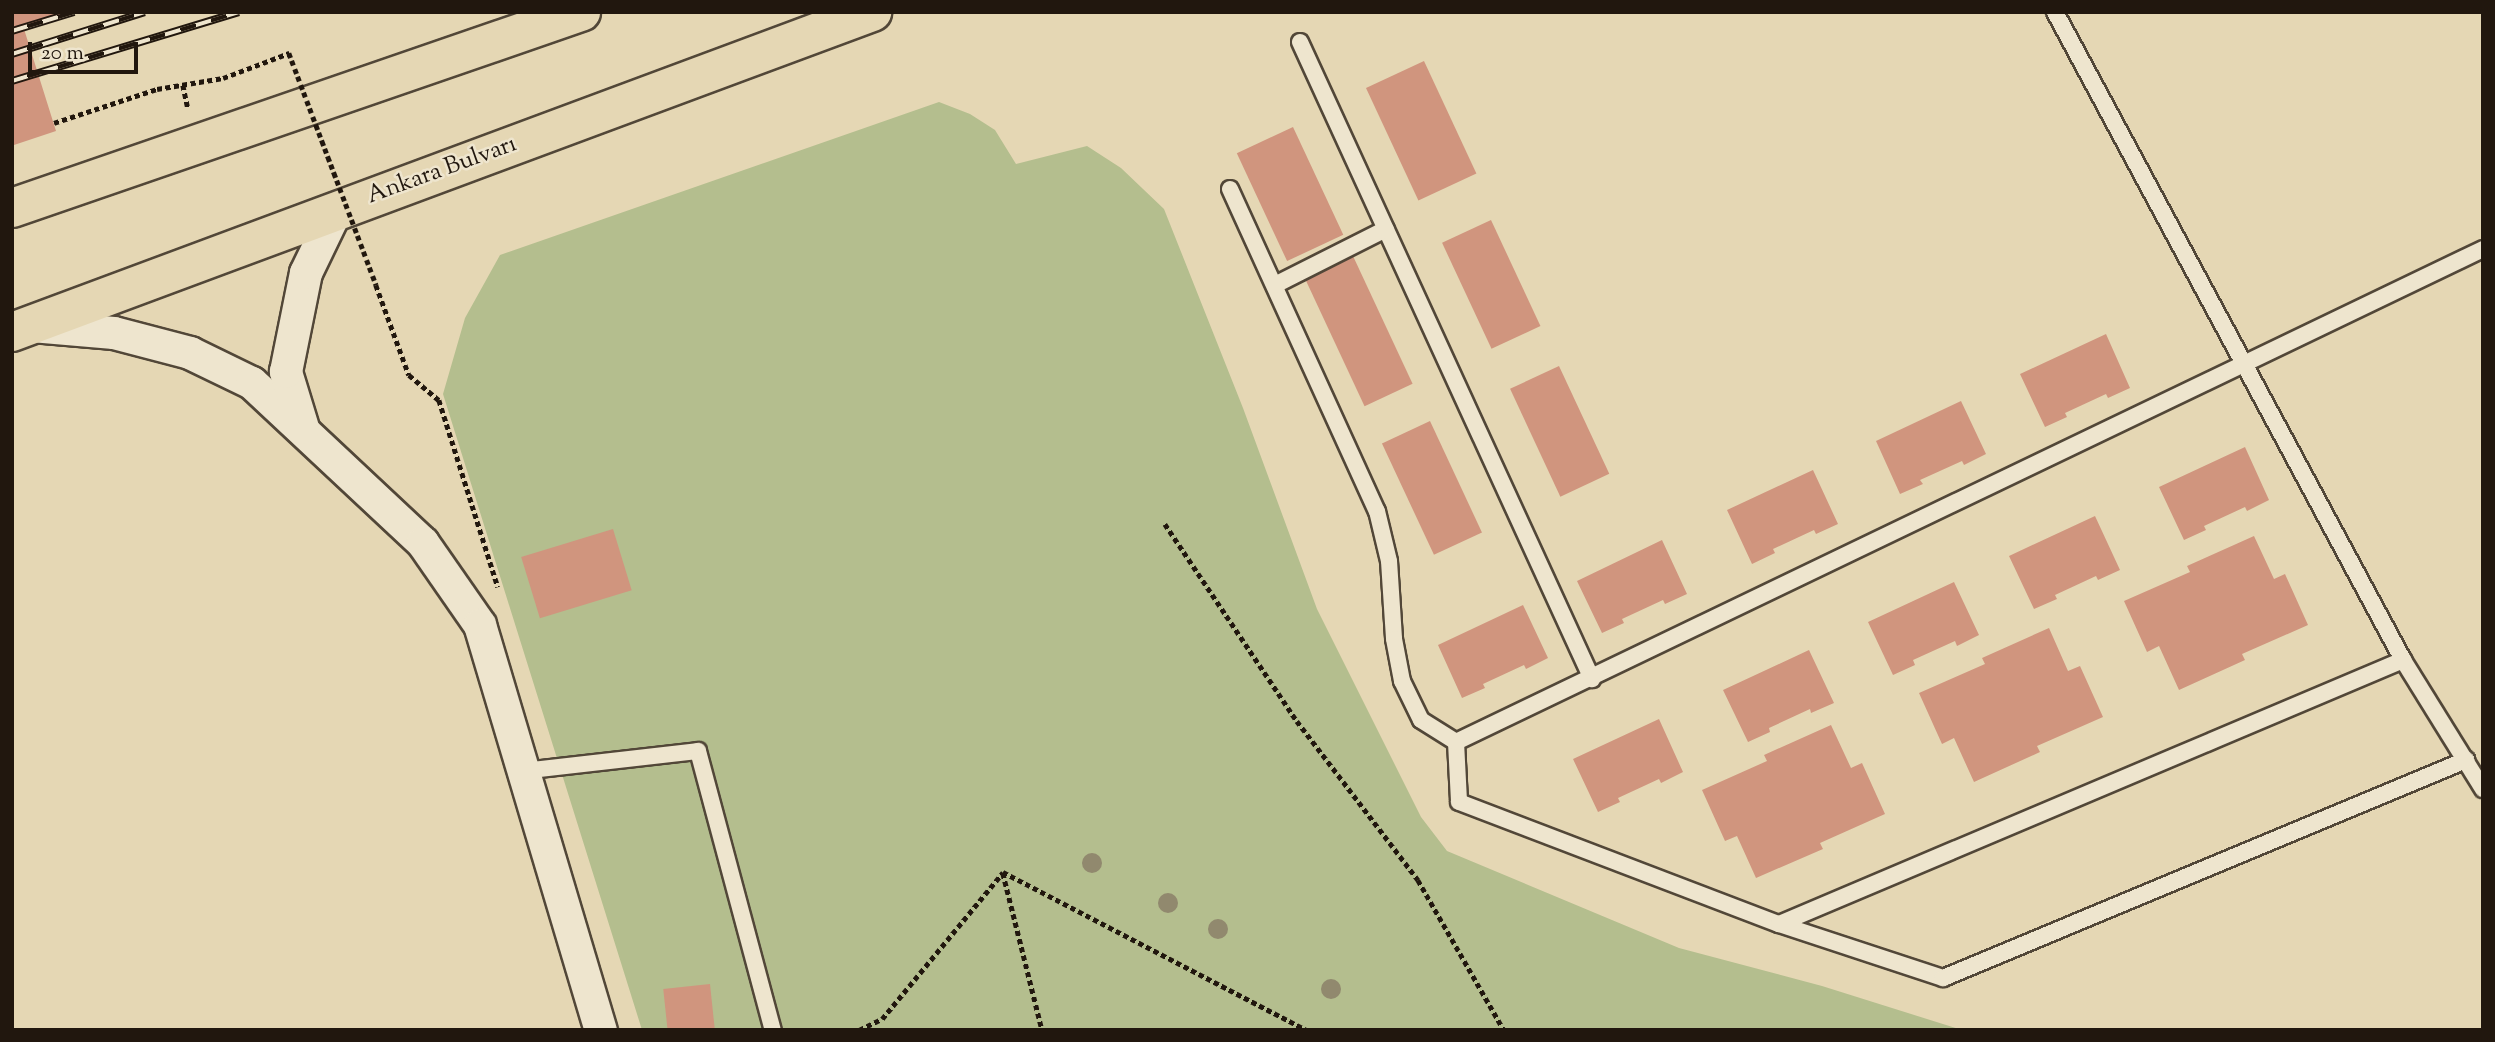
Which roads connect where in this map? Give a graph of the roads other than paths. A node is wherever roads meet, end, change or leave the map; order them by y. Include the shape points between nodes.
1 (581, 12) edge
2 (872, 12) edge
3 (2055, 12) edge
4 (1300, 42) dead end
5 (1230, 188) dead end
6 (12, 208) edge
7 (337, 209) junction
8 (1385, 229) junction
9 (2483, 249) edge
10 (1275, 285) junction
11 (22, 329) edge
12 (2242, 362) junction
13 (303, 428) junction
14 (2403, 660) junction
15 (1592, 679) junction
16 (1456, 742) junction
17 (2466, 760) junction
18 (523, 771) junction
19 (2483, 789) edge
20 (1779, 924) junction
21 (601, 1030) edge
22 (773, 1030) edge

1 - 6 main road
2 - 7 main road, Ankara Bulvarı
3 - 12 lane
4 - 8 lane
5 - 10 lane
7 - 11 main road, Ankara Bulvarı
7 - 13 street via 306,273 286,372
8 - 10 lane
8 - 15 lane
9 - 12 lane
10 - 16 lane via 1377,511 1389,561 1402,681 1421,720
11 - 13 street via 114,332 190,353 252,383
12 - 14 lane
12 - 15 lane
13 - 18 street via 424,543 480,625
14 - 17 lane
14 - 20 lane
15 - 16 lane
16 - 20 lane via 1459,802
17 - 19 lane
17 - 20 lane via 1943,978
18 - 21 street
18 - 22 lane via 698,751

